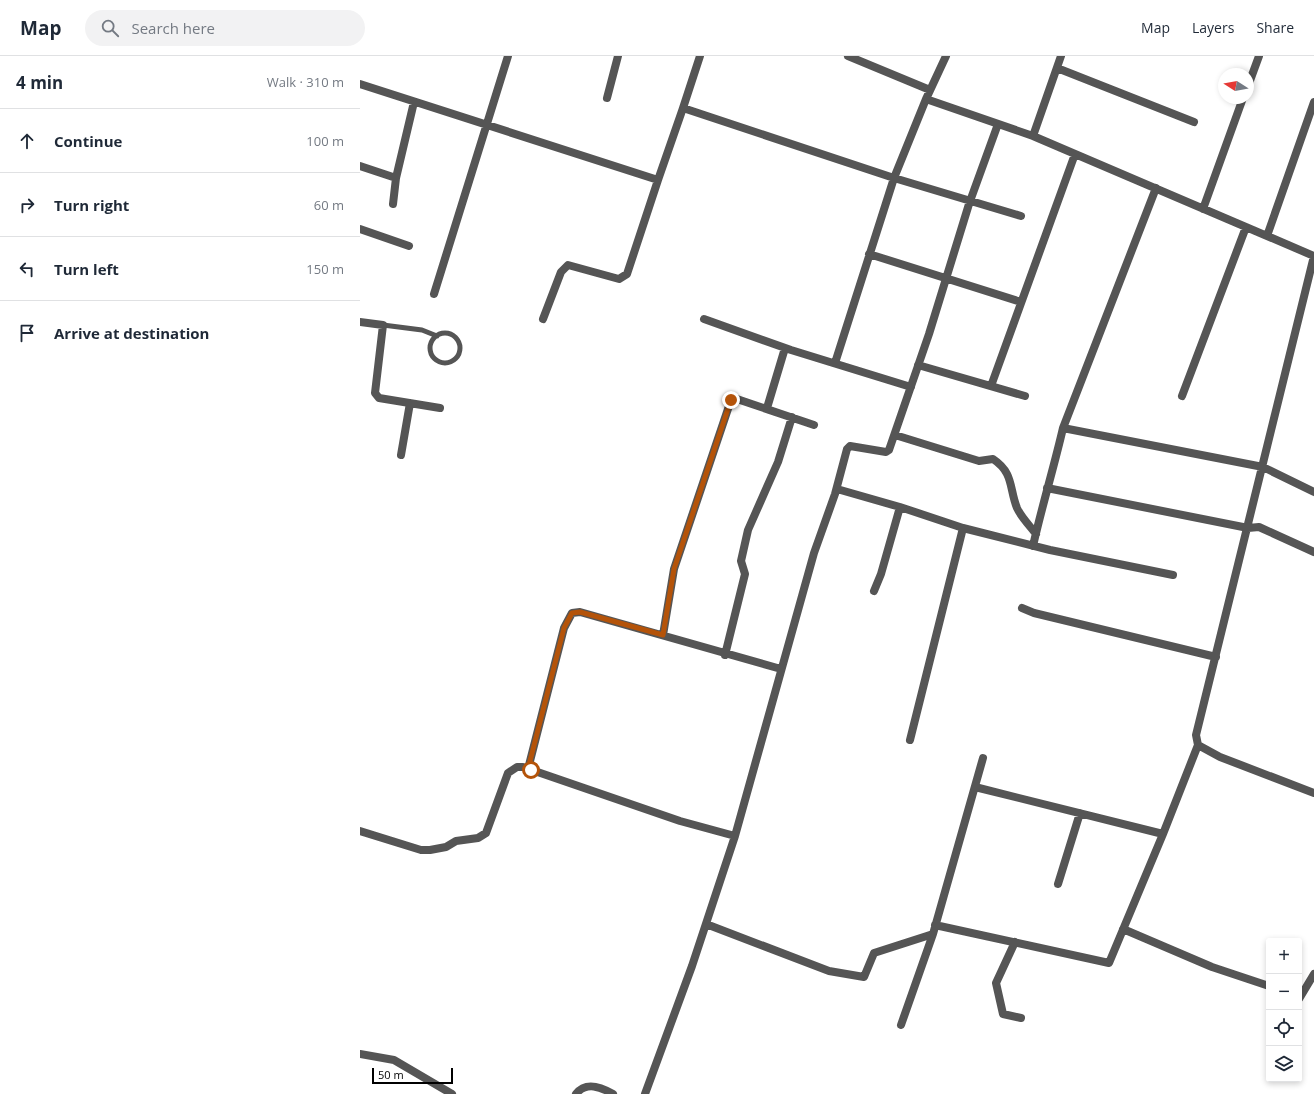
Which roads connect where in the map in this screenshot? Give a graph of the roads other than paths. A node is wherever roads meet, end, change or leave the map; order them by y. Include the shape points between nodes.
1 (508, 56) edge
2 (618, 56) edge
3 (700, 56) edge
4 (848, 56) edge
5 (946, 56) edge
6 (1061, 56) edge
7 (1259, 56) edge
8 (1057, 68) junction
9 (1254, 70) edge
10 (360, 84) edge
11 (930, 90) junction
12 (607, 98) dead end
13 (926, 99) junction
14 (414, 102) junction
15 (1314, 102) edge
16 (1242, 104) edge
17 (683, 108) junction
18 (1194, 122) dead end
19 (998, 124) junction
20 (485, 125) junction
21 (1033, 136) junction
22 (1075, 154) junction
23 (360, 166) edge
24 (396, 178) junction
25 (894, 178) junction
26 (658, 180) junction
27 (1156, 188) junction
28 (970, 201) junction
29 (393, 204) dead end
30 (1203, 209) junction
31 (1021, 216) dead end
32 (1246, 227) junction
33 (360, 229) edge
34 (1267, 236) junction
35 (409, 246) dead end
36 (869, 254) junction
37 (1314, 256) edge
38 (946, 279) junction
39 (434, 294) dead end
40 (1021, 302) junction
41 (543, 319) dead end
42 (704, 320) dead end
43 (360, 322) edge
44 (383, 325) junction
45 (437, 336) junction
46 (785, 348) junction
47 (835, 363) junction
48 (918, 365) junction
49 (991, 386) junction
50 (911, 387) junction
51 (1025, 396) dead end
52 (1182, 396) dead end
53 (410, 403) junction
54 (440, 408) dead end
55 (767, 408) junction
56 (792, 417) junction
57 (814, 425) dead end
58 (1063, 428) junction
59 (895, 435) junction
60 (401, 455) dead end
61 (1263, 467) junction
62 (1048, 488) junction
63 (837, 489) junction
64 (1314, 492) edge
65 (900, 507) junction
66 (963, 528) junction
67 (1248, 528) junction
68 (1036, 534) junction
69 (1033, 546) junction
70 (1314, 552) edge
71 (1173, 575) dead end
72 (874, 591) dead end
73 (1022, 608) dead end
74 (663, 635) junction
75 (725, 655) junction
76 (1216, 657) junction
77 (781, 669) junction
78 (910, 740) dead end
79 (1198, 745) junction
80 (983, 758) dead end
81 (528, 769) junction
82 (975, 787) junction
83 (1314, 793) edge
84 (1080, 813) junction
85 (360, 831) edge
86 (1164, 834) junction
87 (735, 836) junction
88 (1058, 884) dead end
89 (706, 924) junction
90 (935, 925) junction
91 (1123, 929) junction
92 (933, 934) junction
93 (1015, 942) junction
94 (1314, 974) edge
95 (1266, 985) edge
96 (1302, 994) edge
97 (1021, 1018) dead end
98 (901, 1025) dead end
99 (360, 1054) edge
100 (452, 1094) edge
101 (576, 1094) edge
102 (613, 1094) edge
103 (645, 1094) edge

1 - 20 street
2 - 12 street
3 - 17 street
4 - 11 street
5 - 11 street
6 - 8 street
7 - 9 street
8 - 18 street
8 - 21 street
10 - 14 street
11 - 13 street
13 - 19 street
13 - 25 street
14 - 20 street
14 - 24 street
15 - 34 street
16 - 30 street
17 - 25 street
17 - 26 street
19 - 21 street
19 - 28 street
20 - 26 street
20 - 39 street
21 - 22 street
22 - 27 street
22 - 40 street
23 - 24 street
24 - 29 street
25 - 28 street
25 - 36 street
26 - 41 street via 627,274 619,279 568,265 561,272
27 - 30 street
27 - 58 street
28 - 31 street
28 - 38 street
30 - 32 street
32 - 34 street
32 - 52 street
33 - 35 street
34 - 37 street
36 - 38 street
36 - 47 street
37 - 61 street
38 - 40 street
38 - 48 street
40 - 49 street
42 - 46 street
43 - 44 street
44 - 45 lane via 422,330
44 - 53 street via 375,393 379,398
45 - 45 lane via 443,333 458,338 461,350 456,361 448,364 434,359 430,344
46 - 47 street
46 - 55 street
47 - 50 street
48 - 49 street
48 - 50 street
49 - 51 street
50 - 59 street
53 - 54 street
53 - 60 street
55 - 56 street
55 - 74 street via 734,398 729,404 674,569
56 - 57 street
56 - 75 street via 778,462 748,530 741,561 745,574
58 - 61 street
58 - 62 street
59 - 63 street via 886,452 850,446 847,449
59 - 68 street via 979,461 993,459 1002,465 1010,478 1018,510
61 - 64 street
61 - 67 street
62 - 67 street
62 - 68 street
63 - 65 street
63 - 77 street via 814,553
65 - 66 street
65 - 72 street
66 - 69 street
66 - 78 street
67 - 70 street via 1259,527
67 - 76 street
68 - 69 street
69 - 71 street
73 - 76 street
74 - 75 street
74 - 81 street via 580,612 572,613 564,628
75 - 77 street
76 - 79 street via 1196,735
77 - 87 street
79 - 83 street via 1220,757
79 - 86 street
80 - 82 street
81 - 85 street via 517,767 508,773 486,832 478,838 456,841 441,848 421,850
81 - 87 street via 680,821
82 - 84 street
82 - 90 street
84 - 86 street
84 - 88 street
86 - 91 street
87 - 89 street
89 - 92 street via 829,971 864,977 874,953
89 - 103 street
90 - 92 street
90 - 93 street
91 - 93 street via 1109,963
91 - 95 street via 1212,967
92 - 98 street
93 - 97 street via 996,983 1003,1014
94 - 96 street
99 - 100 street via 394,1060
101 - 102 street via 580,1089 595,1086

